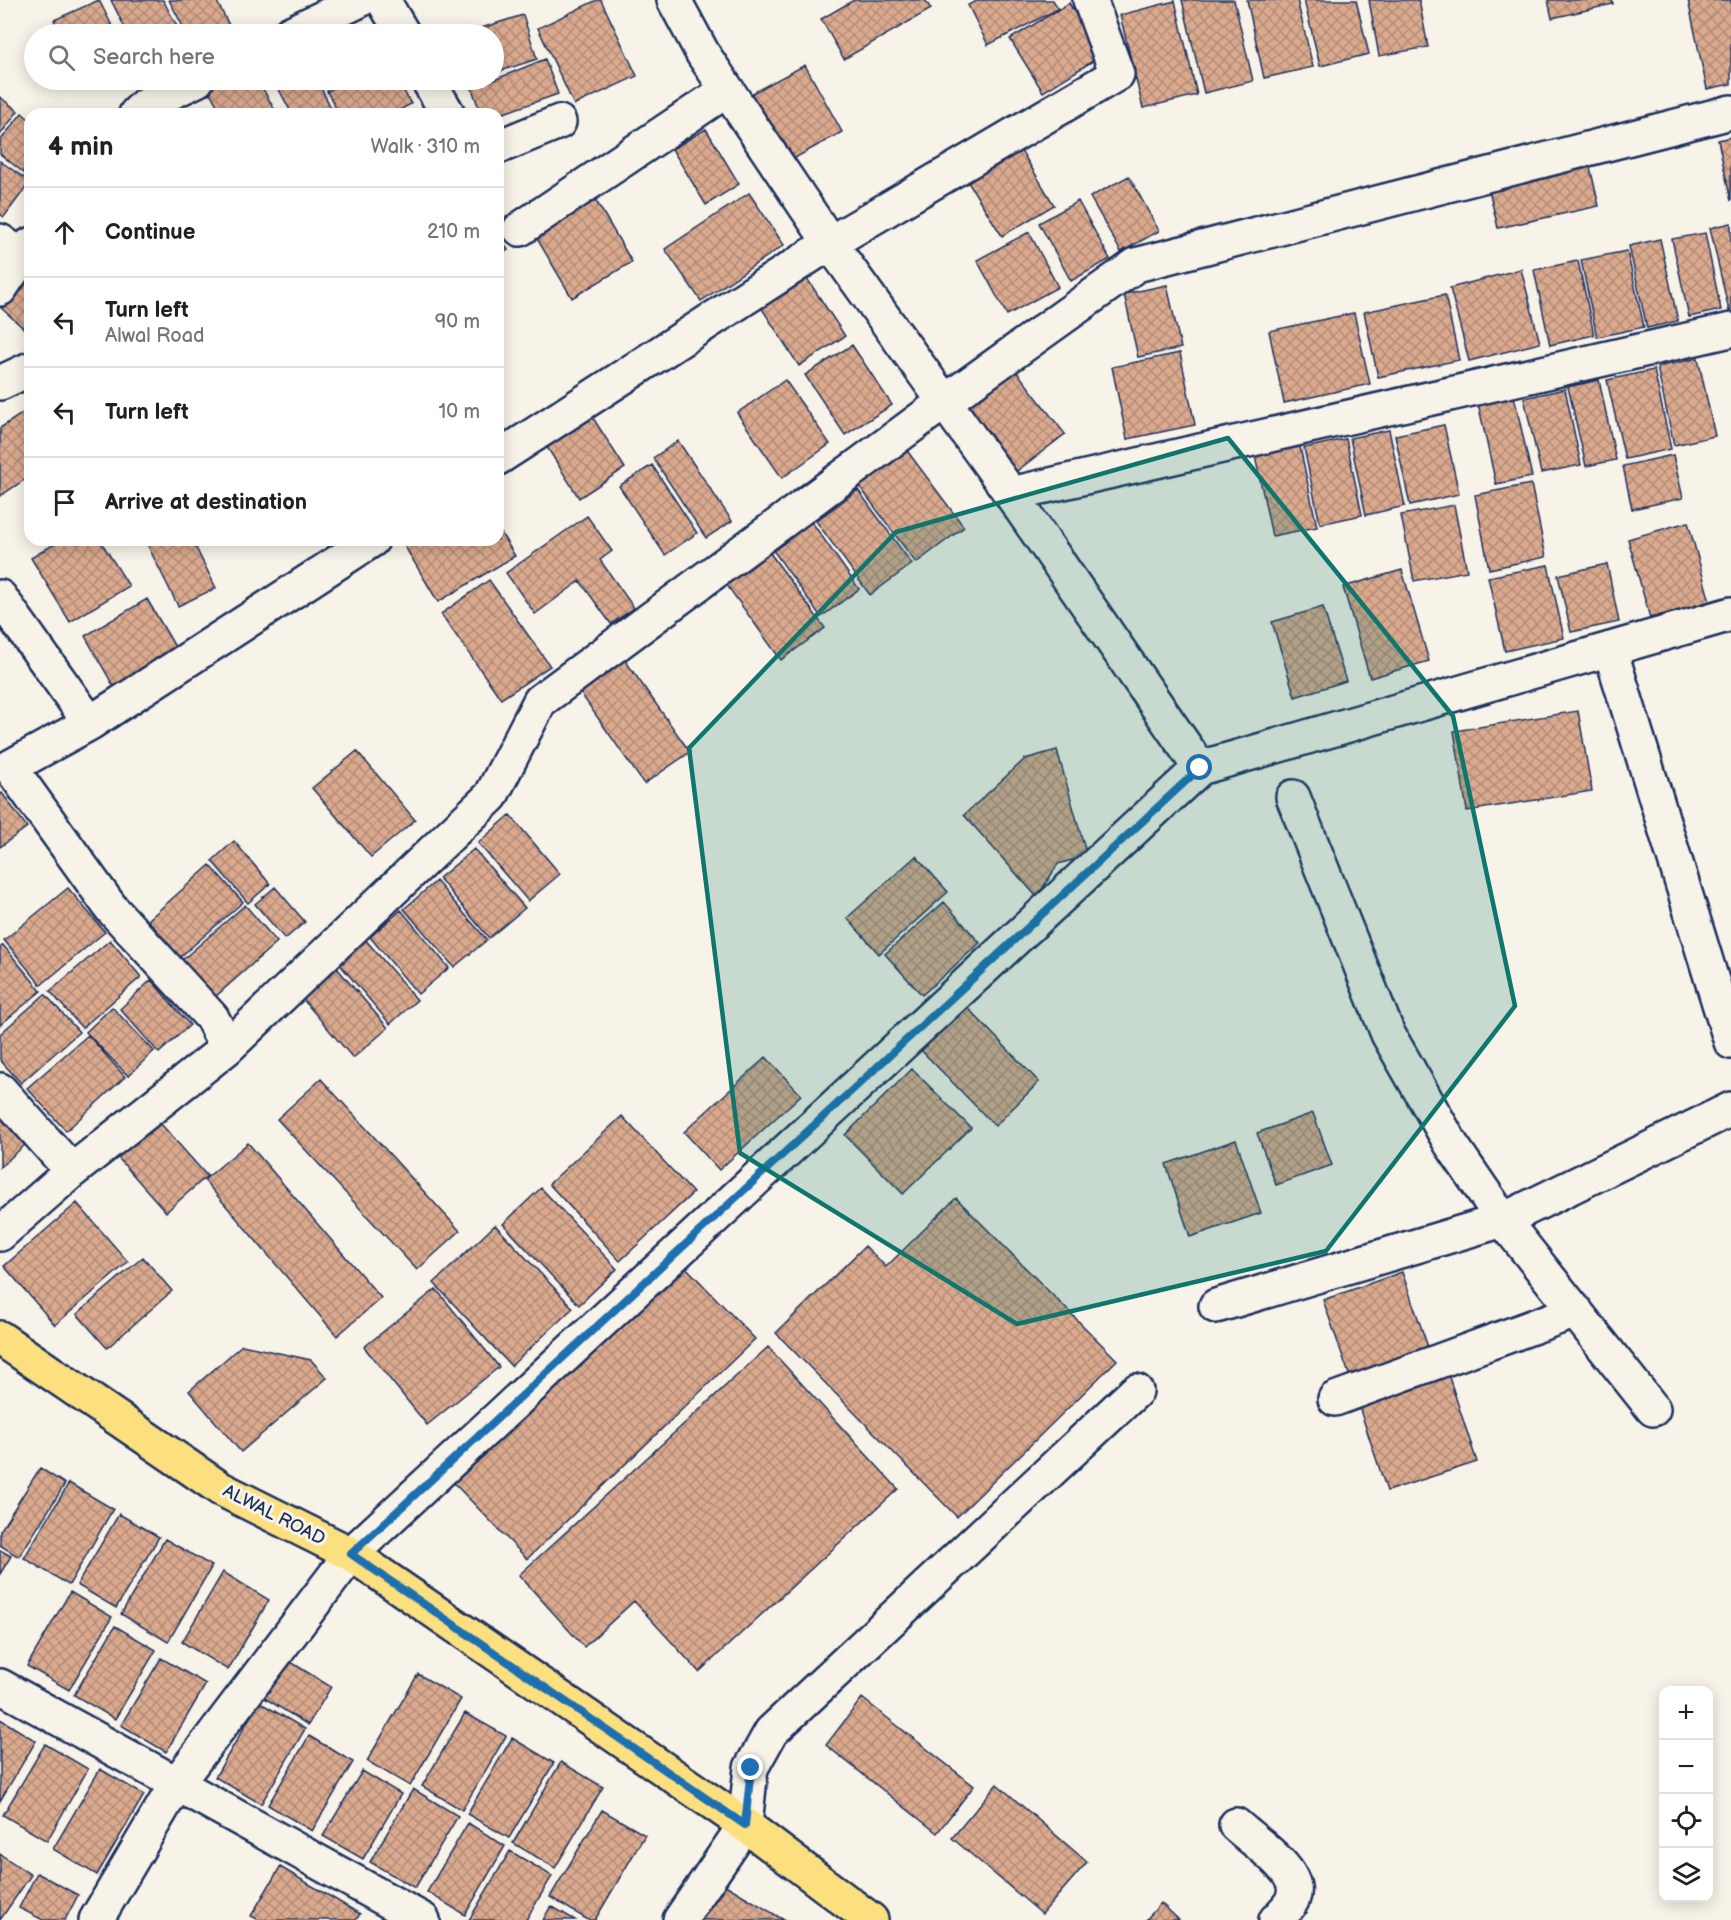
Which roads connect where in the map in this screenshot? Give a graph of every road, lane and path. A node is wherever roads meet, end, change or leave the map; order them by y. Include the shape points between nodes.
1 (360, 0) edge
2 (383, 0) edge
3 (674, 0) edge
4 (1090, 0) edge
5 (310, 24) edge
6 (397, 24) edge
7 (176, 90) edge
8 (434, 90) edge
9 (727, 90) junction
10 (142, 108) edge
11 (444, 108) edge
12 (1731, 112) edge
13 (559, 122) dead end
14 (504, 145) edge
15 (520, 229) dead end
16 (830, 243) junction
17 (18, 248) edge
18 (0, 289) edge
19 (1731, 330) edge
20 (24, 372) edge
21 (0, 383) edge
22 (945, 402) junction
23 (504, 454) edge
24 (1011, 494) junction
25 (363, 546) edge
26 (0, 597) edge
27 (1731, 614) edge
28 (1610, 649) junction
29 (90, 723) junction
30 (1200, 768) junction
31 (1293, 797) dead end
32 (1731, 1042) edge
33 (227, 1048) junction
34 (0, 1090) edge
35 (1731, 1109) edge
36 (72, 1171) junction
37 (1503, 1220) junction
38 (0, 1234) edge
39 (1216, 1306) dead end
40 (1576, 1311) junction
41 (0, 1338) edge
42 (1136, 1391) dead end
43 (1335, 1399) dead end
44 (1653, 1409) dead end
45 (351, 1554) junction
46 (0, 1686) edge
47 (177, 1783) junction
48 (745, 1825) junction
49 (1236, 1825) dead end
50 (384, 1911) edge
51 (96, 1920) edge
52 (423, 1920) edge
53 (680, 1920) edge
54 (871, 1920) edge
55 (1276, 1920) edge

1 - 5 street
2 - 6 street
3 - 9 street
4 - 16 street via 1117,74
7 - 10 street
8 - 11 street
9 - 15 street
9 - 16 street
12 - 22 street via 1136,265
13 - 14 street
16 - 22 street
16 - 23 street
17 - 18 street
19 - 24 street
20 - 21 street
22 - 24 street
22 - 33 street via 540,701 491,796
24 - 30 street
25 - 29 street
26 - 29 street
27 - 28 street
28 - 30 street
28 - 32 street
29 - 33 street via 10,766 111,908 212,1018
30 - 45 street
31 - 37 street via 1388,1034 1451,1144
33 - 36 street
34 - 36 street
35 - 37 street
36 - 38 street
37 - 39 street
37 - 40 street
40 - 43 street
40 - 44 street
41 - 45 main road, ALWAL ROAD via 221,1489
42 - 48 street via 771,1732 751,1768
45 - 47 street
45 - 48 main road, ALWAL ROAD
46 - 47 street
47 - 50 street
47 - 51 street
48 - 53 street
48 - 54 main road, ALWAL ROAD
49 - 55 street via 1289,1872 1294,1883 1294,1896
50 - 52 street

